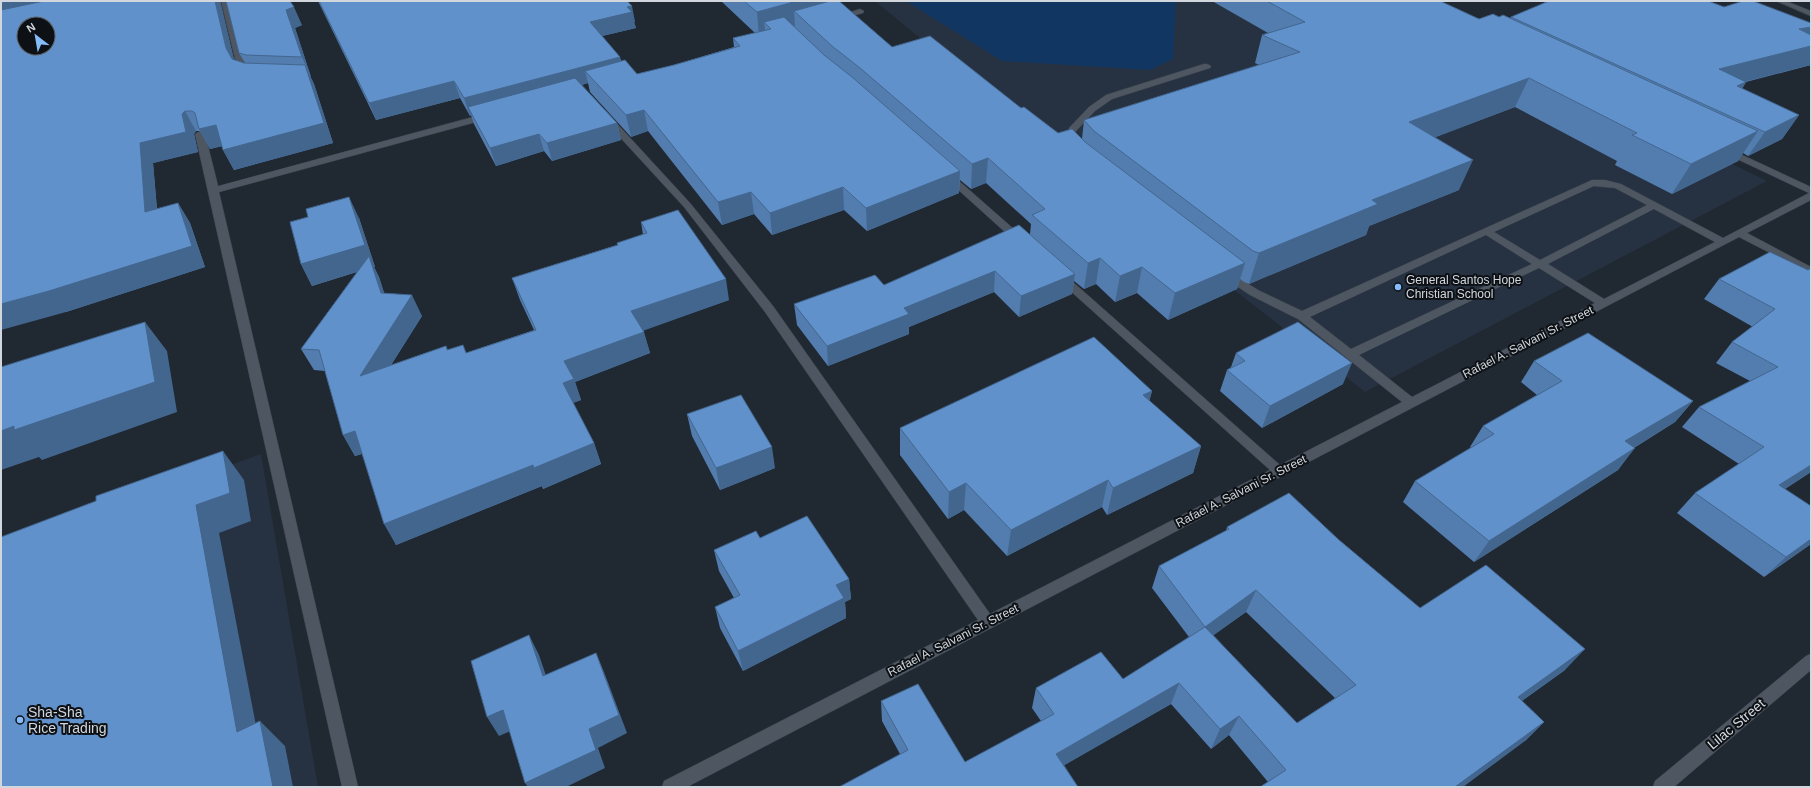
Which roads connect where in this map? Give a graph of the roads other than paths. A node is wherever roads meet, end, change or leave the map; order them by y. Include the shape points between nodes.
1 (225, 1) edge
2 (1780, 1) edge
3 (860, 11) dead end
4 (1811, 14) edge
5 (832, 20) edge
6 (1207, 66) dead end
7 (254, 78) edge
8 (498, 113) edge
9 (603, 113) edge
10 (200, 134) edge
11 (1718, 147) edge
12 (1074, 152) edge
13 (940, 169) edge
14 (214, 190) junction
15 (1811, 191) edge
16 (1811, 196) edge
17 (1655, 205) junction
18 (1488, 232) junction
19 (1738, 233) junction
20 (1723, 242) junction
21 (1029, 248) edge
22 (1540, 264) junction
23 (1053, 270) edge
24 (1221, 271) edge
25 (1811, 271) edge
26 (1603, 304) junction
27 (1302, 316) junction
28 (1351, 354) junction
29 (1411, 403) junction
30 (1279, 472) junction
31 (988, 622) junction
32 (1811, 661) edge
33 (350, 787) edge
34 (670, 787) edge
35 (1661, 787) edge

1 - 7 street via 241,67 245,75
2 - 4 street
3 - 5 street
6 - 12 street via 1109,97 1092,108 1072,130 1070,141
8 - 14 street
9 - 31 street via 687,205 769,309
10 - 14 street
11 - 15 street
13 - 21 street
14 - 33 street
16 - 19 street, Rafael A. Salvani Sr. Street
17 - 18 street via 1618,186 1592,183
17 - 20 street
17 - 22 street
18 - 22 street
18 - 27 street
19 - 20 street, Rafael A. Salvani Sr. Street
19 - 25 street
20 - 26 street, Rafael A. Salvani Sr. Street
22 - 26 street
22 - 28 street
23 - 30 street
24 - 27 street via 1239,285
26 - 29 street, Rafael A. Salvani Sr. Street
27 - 28 street
28 - 29 street
29 - 30 street, Rafael A. Salvani Sr. Street
30 - 31 street, Rafael A. Salvani Sr. Street
31 - 34 street, Rafael A. Salvani Sr. Street
32 - 35 street, Lilac Street

